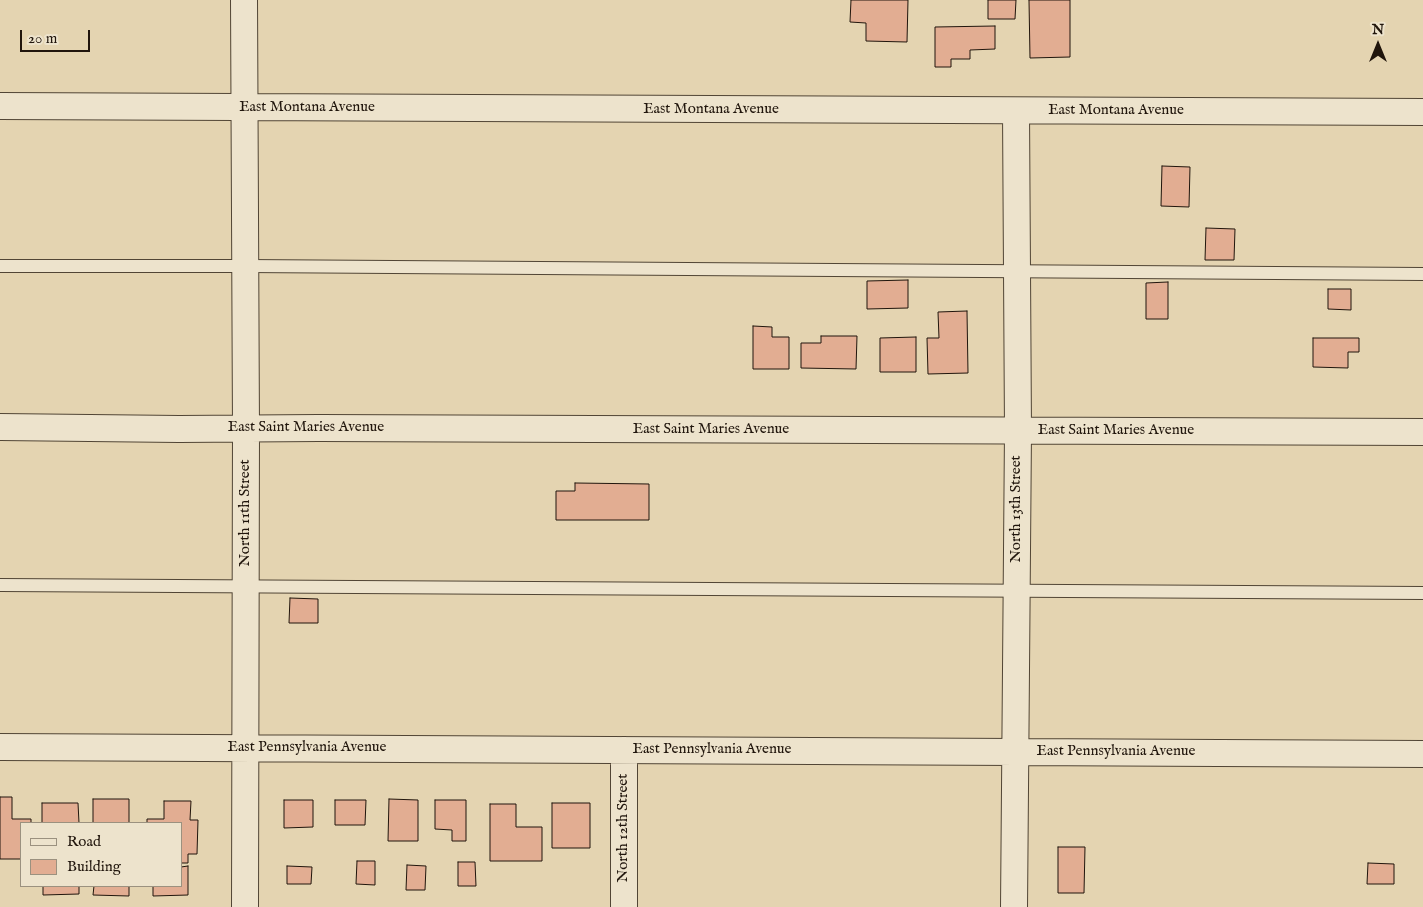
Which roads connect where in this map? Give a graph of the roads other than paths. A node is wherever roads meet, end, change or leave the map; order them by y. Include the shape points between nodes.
1 (244, 0) edge
2 (0, 106) edge
3 (245, 108) junction
4 (1016, 111) junction
5 (1423, 112) edge
6 (0, 266) edge
7 (246, 266) junction
8 (1017, 272) junction
9 (1423, 274) edge
10 (0, 427) edge
11 (246, 429) junction
12 (1018, 431) junction
13 (1423, 432) edge
14 (0, 585) edge
15 (246, 586) junction
16 (1016, 590) junction
17 (1423, 592) edge
18 (0, 746) edge
19 (245, 748) junction
20 (624, 750) junction
21 (1015, 752) junction
22 (1423, 754) edge
23 (245, 907) edge
24 (624, 907) edge
25 (1014, 907) edge

1 - 3 street, North 11th Street
2 - 3 street, East Montana Avenue
3 - 4 street, East Montana Avenue
3 - 7 street, North 11th Street
4 - 5 street, East Montana Avenue
4 - 8 street, North 13th Street
6 - 7 lane
7 - 8 lane
7 - 11 street, North 11th Street
8 - 9 lane
8 - 12 street, North 13th Street
10 - 11 street, East Saint Maries Avenue
11 - 12 street, East Saint Maries Avenue
11 - 15 street, North 11th Street
12 - 13 street, East Saint Maries Avenue
12 - 16 street, North 13th Street
14 - 15 lane
15 - 16 lane
15 - 19 street, North 11th Street
16 - 17 lane
16 - 21 street, North 13th Street
18 - 19 street, East Pennsylvania Avenue
19 - 20 street, East Pennsylvania Avenue
19 - 23 street, North 11th Street
20 - 21 street, East Pennsylvania Avenue
20 - 24 street, North 12th Street
21 - 22 street, East Pennsylvania Avenue
21 - 25 street, North 13th Street

